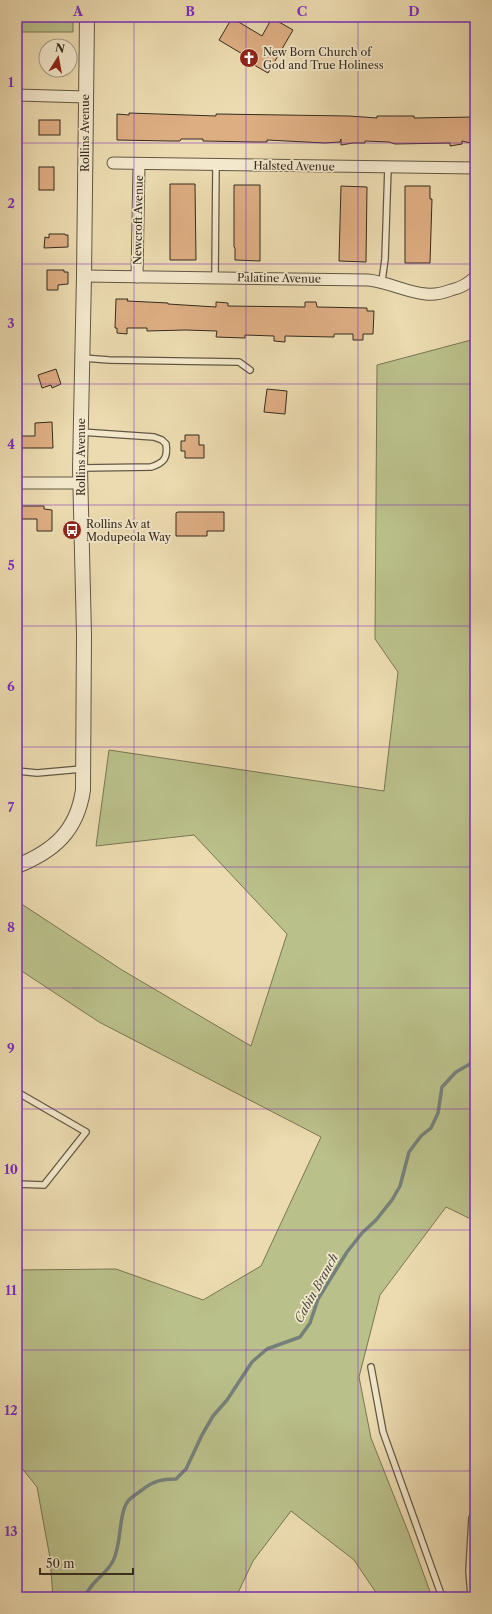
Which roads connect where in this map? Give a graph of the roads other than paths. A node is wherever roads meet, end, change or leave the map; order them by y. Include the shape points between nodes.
1 (87, 17) edge
2 (17, 95) edge
3 (85, 97) junction
4 (113, 163) dead end
5 (139, 164) junction
6 (216, 165) junction
7 (388, 167) junction
8 (475, 168) edge
9 (84, 276) junction
10 (137, 277) junction
11 (215, 277) junction
12 (472, 280) edge
13 (382, 281) junction
14 (82, 358) junction
15 (250, 370) dead end
16 (81, 432) junction
17 (80, 468) junction
18 (17, 483) edge
19 (80, 483) junction
20 (84, 769) junction
21 (17, 771) edge
22 (17, 866) edge
23 (17, 1092) edge
24 (17, 1184) edge
25 (371, 1367) dead end
26 (475, 1512) edge
27 (442, 1597) edge
28 (471, 1597) edge

1 - 3 street, Rollins Avenue
2 - 3 street
3 - 9 street, Rollins Avenue
4 - 5 street, Halsted Avenue
5 - 6 street, Halsted Avenue
5 - 10 street, Newcroft Avenue
6 - 7 street, Halsted Avenue
6 - 11 lane
7 - 8 street, Halsted Avenue
7 - 13 lane
9 - 10 street, Palatine Avenue
9 - 14 street, Rollins Avenue
10 - 11 street, Palatine Avenue
11 - 13 street, Palatine Avenue
12 - 13 street, Palatine Avenue via 443,293 426,294 412,292
14 - 15 lane via 239,362
14 - 16 street, Rollins Avenue
16 - 17 street, Rollins Avenue
16 - 17 lane via 154,437 166,444 167,451 160,465 151,467
17 - 19 street, Rollins Avenue
18 - 19 street
19 - 20 street, Rollins Avenue
20 - 21 lane via 37,773
20 - 22 street, Rollins Avenue via 80,809 70,829 51,848
23 - 24 lane via 86,1132 44,1185
25 - 27 lane via 383,1432
26 - 28 lane via 472,1518 469,1571

